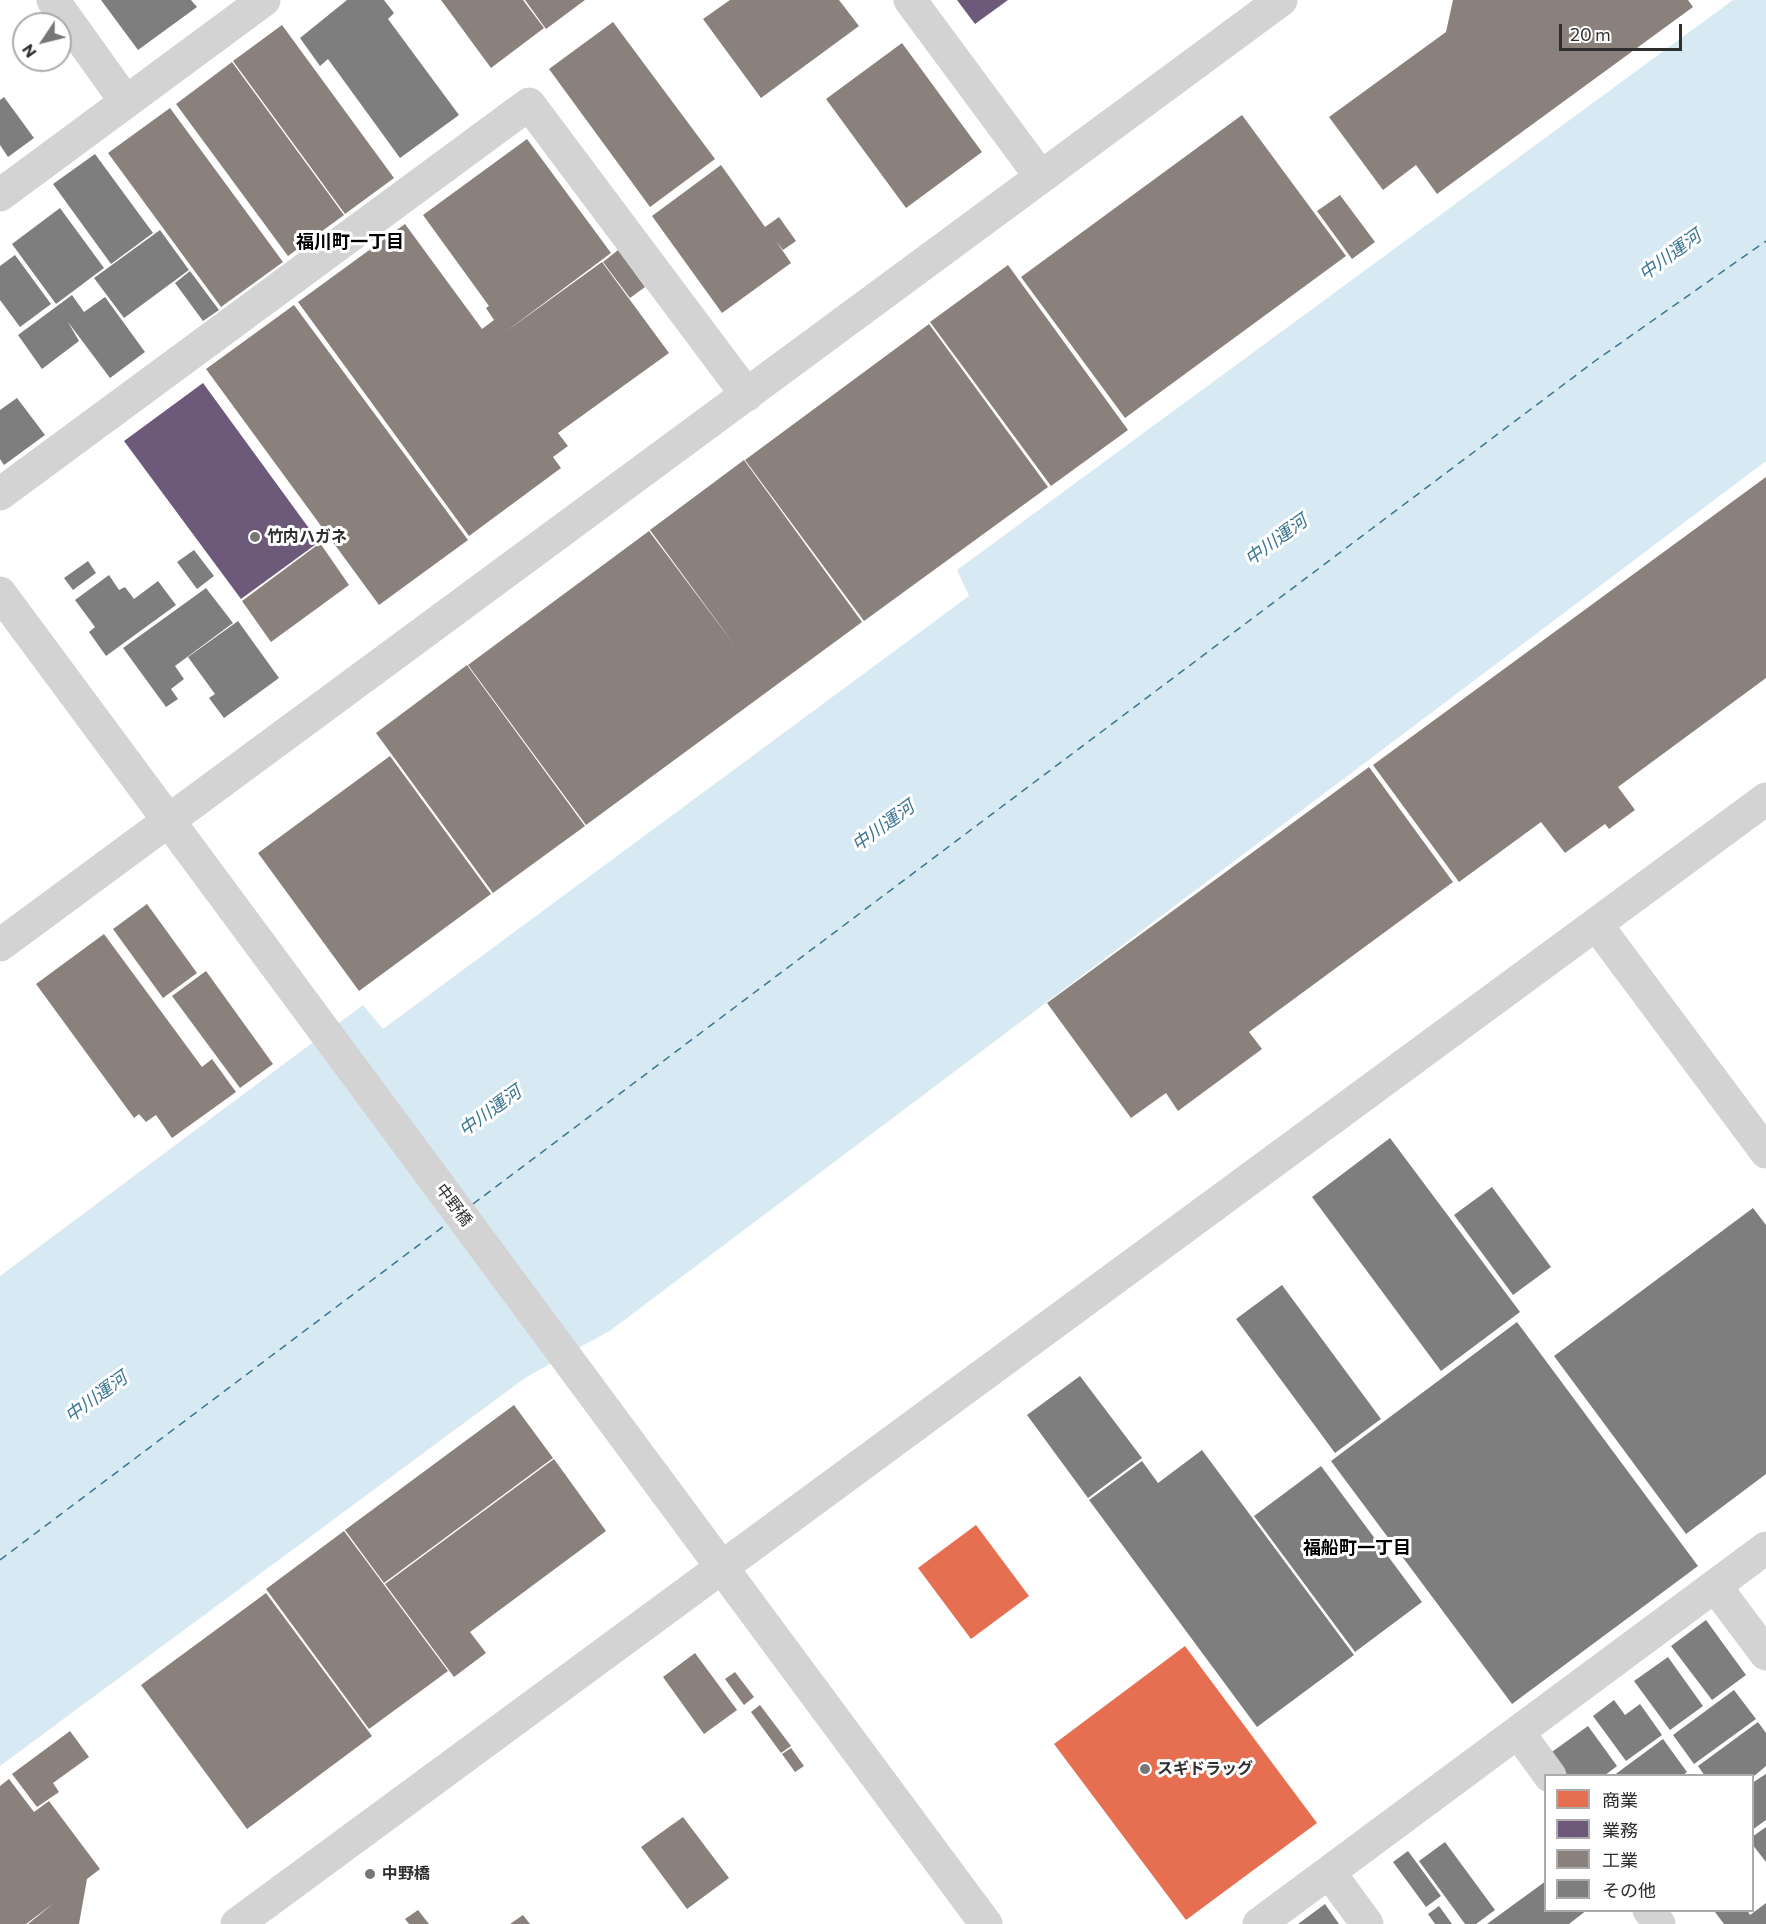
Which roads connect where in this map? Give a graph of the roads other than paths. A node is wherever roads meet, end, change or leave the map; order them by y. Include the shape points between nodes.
1 (53, 0) edge
2 (264, 0) edge
3 (910, 0) edge
4 (1281, 0) edge
5 (126, 102) junction
6 (1041, 177) junction
7 (0, 195) edge
8 (747, 395) junction
9 (0, 494) edge
10 (0, 593) edge
11 (1766, 799) edge
12 (169, 821) junction
13 (1596, 924) junction
14 (0, 945) edge
15 (1766, 1152) edge
16 (1766, 1548) edge
17 (723, 1566) junction
18 (1715, 1586) junction
19 (1766, 1654) edge
20 (1518, 1732) junction
21 (1549, 1774) edge
22 (1329, 1872) junction
23 (1650, 1912) edge
24 (237, 1924) edge
25 (986, 1924) edge
26 (1259, 1924) edge
27 (1367, 1924) edge
28 (1659, 1924) edge

1 - 5 street
2 - 5 street
3 - 6 street
4 - 6 street
5 - 7 street
6 - 8 street
8 - 9 street via 529,104
8 - 12 street
10 - 12 street, 中野橋
11 - 13 street
12 - 14 street
12 - 17 street, 中野橋
13 - 15 street
13 - 17 street
16 - 18 street
17 - 24 street
17 - 25 street, 中野橋
18 - 19 street
18 - 20 street
20 - 21 street
20 - 22 street
22 - 26 street
22 - 27 street
23 - 28 street

